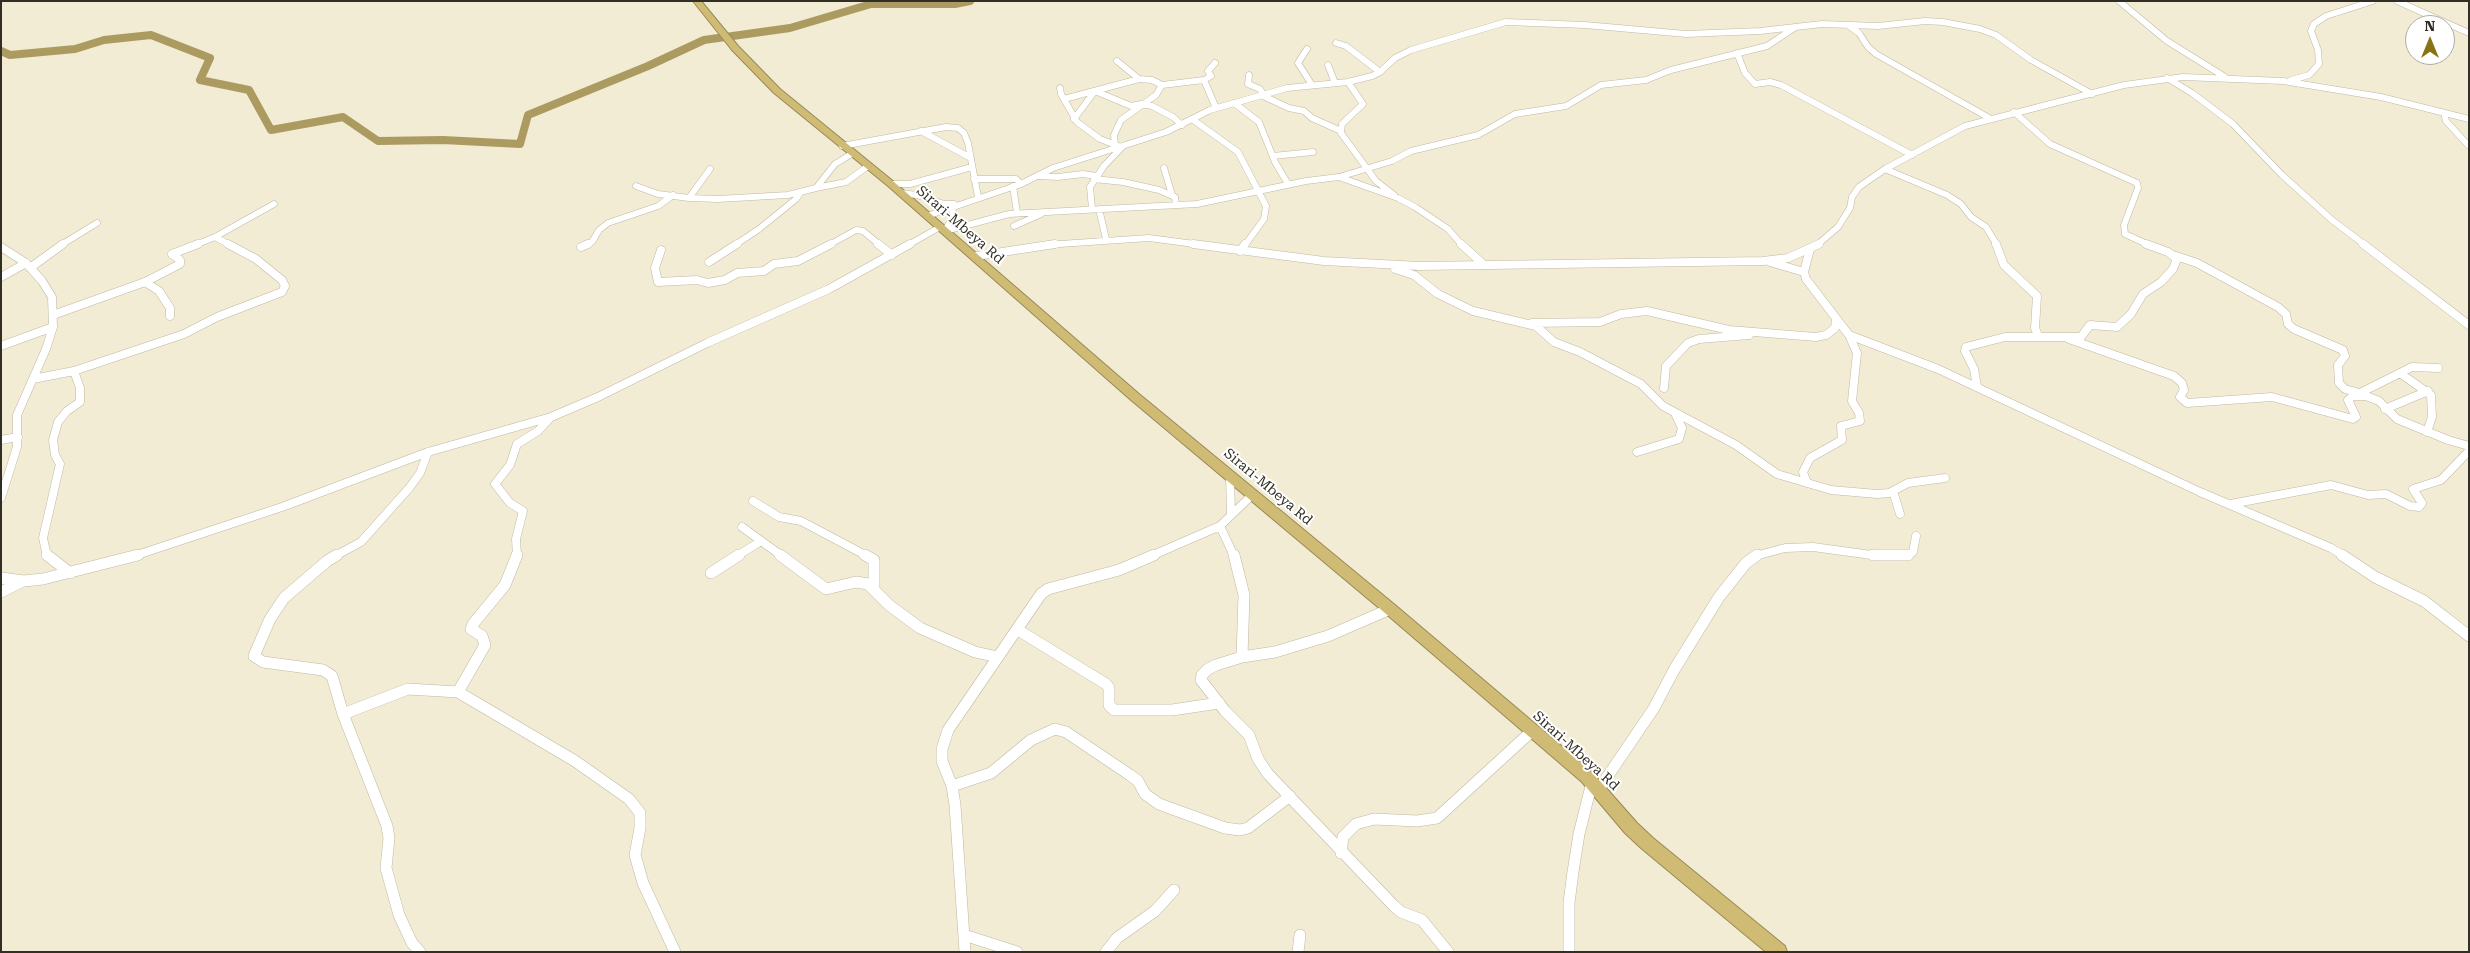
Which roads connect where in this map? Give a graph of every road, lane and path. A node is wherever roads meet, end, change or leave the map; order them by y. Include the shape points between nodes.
1 (697, 1) edge
2 (2119, 1) edge
3 (2373, 1) edge
4 (2397, 1) edge
5 (1847, 25) junction
6 (1794, 28) junction
7 (2469, 33) edge
8 (1336, 43) dead end
9 (1306, 50) dead end
10 (1737, 53) junction
11 (1117, 62) dead end
12 (1215, 63) dead end
13 (1328, 65) dead end
14 (1380, 72) junction
15 (1249, 75) dead end
16 (1139, 78) junction
17 (2167, 78) junction
18 (2228, 78) junction
19 (1204, 80) junction
20 (1348, 82) junction
21 (2284, 82) junction
22 (1335, 83) junction
23 (1162, 85) junction
24 (1312, 85) junction
25 (1060, 88) dead end
26 (1095, 91) junction
27 (2092, 94) junction
28 (1262, 95) junction
29 (1064, 99) junction
30 (1110, 99) junction
31 (1234, 103) junction
32 (1144, 104) junction
33 (1216, 108) junction
34 (2014, 112) junction
35 (2444, 113) junction
36 (1122, 118) junction
37 (1074, 119) junction
38 (1192, 119) junction
39 (1991, 119) junction
40 (2469, 120) edge
41 (1182, 125) junction
42 (921, 131) junction
43 (1341, 131) junction
44 (1120, 146) junction
45 (2469, 146) edge
46 (848, 150) junction
47 (1313, 152) dead end
48 (1912, 155) junction
49 (969, 156) junction
50 (1273, 156) junction
51 (868, 166) junction
52 (972, 167) junction
53 (1164, 168) dead end
54 (710, 169) dead end
55 (1366, 169) junction
56 (1885, 169) junction
57 (1036, 176) junction
58 (1339, 176) junction
59 (1096, 178) junction
60 (974, 179) junction
61 (1167, 180) junction
62 (1288, 184) junction
63 (1017, 185) junction
64 (636, 186) dead end
65 (816, 188) junction
66 (896, 189) junction
67 (1159, 190) junction
68 (801, 192) junction
69 (1258, 192) junction
70 (673, 195) junction
71 (1172, 196) junction
72 (978, 197) junction
73 (689, 198) junction
74 (1398, 198) junction
75 (962, 203) junction
76 (274, 204) dead end
77 (1176, 205) junction
78 (953, 206) junction
79 (1096, 209) junction
80 (1045, 211) junction
81 (1017, 213) junction
82 (927, 216) junction
83 (97, 222) dead end
84 (1014, 226) dead end
85 (943, 229) junction
86 (214, 237) junction
87 (1106, 239) junction
88 (581, 247) dead end
89 (1, 248) edge
90 (1810, 249) junction
91 (661, 250) dead end
92 (1240, 251) junction
93 (2172, 254) junction
94 (892, 255) junction
95 (976, 256) junction
96 (1763, 260) junction
97 (709, 262) dead end
98 (1370, 263) junction
99 (1483, 264) junction
100 (28, 266) junction
101 (1804, 272) junction
102 (1, 277) edge
103 (145, 282) junction
104 (53, 315) junction
105 (170, 316) dead end
106 (1836, 319) junction
107 (1529, 323) junction
108 (2469, 325) edge
109 (53, 327) junction
110 (1759, 334) junction
111 (1848, 335) junction
112 (2038, 336) junction
113 (2064, 337) junction
114 (1, 346) edge
115 (2438, 368) dead end
116 (74, 371) junction
117 (2400, 373) junction
118 (33, 379) junction
119 (1977, 387) junction
120 (1664, 388) dead end
121 (2428, 391) junction
122 (2363, 394) junction
123 (2385, 409) junction
124 (1675, 413) junction
125 (551, 417) junction
126 (2427, 432) junction
127 (18, 437) junction
128 (1, 440) edge
129 (2469, 446) edge
130 (2469, 451) edge
131 (428, 452) junction
132 (1637, 452) dead end
133 (1230, 475) junction
134 (1945, 478) dead end
135 (5, 481) edge
136 (1807, 483) junction
137 (1893, 490) junction
138 (1252, 495) junction
139 (1, 498) edge
140 (753, 501) dead end
141 (2230, 504) junction
142 (1230, 514) junction
143 (1900, 514) dead end
144 (1220, 526) junction
145 (742, 528) dead end
146 (1916, 536) dead end
147 (761, 541) junction
148 (70, 573) junction
149 (711, 573) dead end
150 (1, 578) edge
151 (24, 581) junction
152 (874, 589) junction
153 (1, 592) edge
154 (1390, 609) junction
155 (1018, 630) junction
156 (2469, 636) edge
157 (998, 657) junction
158 (1242, 657) junction
159 (458, 692) junction
160 (1219, 703) junction
161 (343, 714) junction
162 (1532, 731) junction
163 (1595, 785) junction
164 (952, 786) junction
165 (1290, 796) junction
166 (1341, 853) junction
167 (1174, 890) dead end
168 (964, 935) junction
169 (1300, 935) dead end
170 (420, 952) edge
171 (675, 952) edge
172 (965, 952) edge
173 (1017, 952) edge
174 (1106, 952) edge
175 (1298, 952) edge
176 (1448, 952) edge
177 (1569, 952) edge
178 (1779, 952) edge

1 - 46 highway, Sirari-Mbeya Rd via 735,48 778,91
2 - 18 street via 2172,44
3 - 21 street via 2326,16 2314,24 2311,31 2318,50 2318,64 2309,75
4 - 7 street
5 - 6 street
5 - 27 street via 1878,26 1924,21 1984,30
5 - 39 street via 1856,30 1876,54 1913,72
6 - 10 street via 1774,44
6 - 14 street via 1686,34 1506,22 1411,50 1390,61
8 - 14 street via 1348,47
9 - 24 street via 1298,63
10 - 48 street via 1745,74 1755,84 1770,82 1781,85
10 - 55 street via 1664,72 1646,80 1601,85 1566,106 1515,114 1478,134 1411,150 1398,159
11 - 16 street
12 - 19 street via 1208,71 1211,76
13 - 22 street
14 - 20 street
15 - 28 street via 1248,84 1259,89
16 - 23 street
16 - 26 street
17 - 18 street
17 - 27 street
17 - 108 street via 2206,102 2233,124 2338,226
18 - 21 street
19 - 23 street
19 - 33 street
20 - 22 street
20 - 43 street via 1363,104 1342,124
21 - 35 street via 2381,97
22 - 24 street
23 - 32 street via 1156,95
24 - 28 street
25 - 29 street
26 - 29 street
26 - 30 street
26 - 37 street
27 - 34 street
28 - 31 street
28 - 43 street via 1289,108 1304,111
29 - 37 street
30 - 32 street via 1131,106
30 - 36 street
31 - 33 street
31 - 50 street via 1259,122
32 - 36 street
32 - 41 street via 1167,113
33 - 38 street
34 - 39 street
34 - 93 street via 2050,144 2136,183 2138,188 2124,231 2133,239
35 - 40 street
35 - 45 street via 2446,121
36 - 44 street via 1115,132
37 - 44 street via 1097,138
38 - 41 street
38 - 69 street via 1238,152
39 - 48 street via 1965,126
41 - 44 street
42 - 46 street
42 - 49 street
42 - 49 street via 958,128 968,143
43 - 55 street
44 - 57 street
44 - 59 street
46 - 51 highway, Sirari-Mbeya Rd
46 - 65 street
47 - 50 street
48 - 56 street
49 - 52 street
50 - 62 street
51 - 65 street via 846,182
51 - 66 highway, Sirari-Mbeya Rd
52 - 60 street
52 - 66 street
53 - 61 street
54 - 73 street
55 - 58 street
55 - 74 street
56 - 90 street via 1859,187 1838,227
56 - 112 street via 1947,195 1986,227 2004,264 2036,296 2035,328
57 - 59 street via 1083,174
57 - 63 street
58 - 62 street
58 - 74 street
59 - 67 street
59 - 79 street via 1090,187
60 - 63 street via 1016,179
60 - 72 street
61 - 67 street
61 - 71 street
62 - 69 street
63 - 72 street
63 - 81 street
64 - 70 street via 658,194
65 - 68 street
66 - 75 street via 944,204
66 - 82 highway, Sirari-Mbeya Rd
67 - 71 street
68 - 73 street via 742,198
68 - 97 street via 759,229
69 - 77 street
69 - 92 street via 1266,206 1266,216
70 - 73 street
70 - 88 street via 658,206 608,223 592,242
71 - 77 street
72 - 75 street
74 - 99 street via 1448,229
75 - 78 street
76 - 86 street
77 - 79 street
78 - 82 street
78 - 85 street via 952,218
79 - 80 street
79 - 87 street
80 - 81 street
80 - 84 street
81 - 85 street
82 - 85 highway, Sirari-Mbeya Rd
83 - 100 street
85 - 94 street
85 - 95 highway, Sirari-Mbeya Rd
86 - 103 street via 172,254 180,264
86 - 116 street via 256,259 282,280 285,286 282,292 217,317 184,334
87 - 92 street via 1168,240
87 - 95 street
89 - 100 street
90 - 96 street via 1788,258
90 - 101 street
91 - 94 street via 655,268 658,282 697,280 708,284 737,273 764,271 774,264 798,261 856,230 863,231
92 - 98 street
93 - 113 street via 2177,259 2173,268 2162,282 2143,294 2132,314 2120,325 2115,328 2090,325 2084,335
93 - 122 street via 2197,263 2278,307 2294,329 2344,350 2345,356 2338,365 2339,383 2347,390
94 - 125 street via 829,289
95 - 133 highway, Sirari-Mbeya Rd
96 - 99 street
96 - 101 street
98 - 99 street via 1420,266
98 - 107 street via 1409,273 1438,294 1473,311
100 - 102 street
100 - 104 street via 52,297
101 - 106 street
103 - 104 street
103 - 105 street via 159,291 170,308
104 - 109 street
106 - 110 street via 1835,328 1822,337
106 - 111 street
107 - 110 street via 1600,322 1622,314 1648,311
107 - 124 street via 1554,342 1641,384 1660,404
109 - 114 street
109 - 118 street
110 - 120 street via 1692,340 1666,366
111 - 119 street
111 - 136 street via 1857,353 1852,401 1860,421 1841,426 1842,440 1810,458 1803,472
112 - 113 street
112 - 119 street via 2005,337 1966,347
113 - 122 street via 2174,376 2182,383 2184,390 2180,397 2186,403 2272,397 2353,419 2356,417 2348,400
115 - 117 street via 2416,366
116 - 118 street
116 - 148 street via 80,388 80,402 58,422 53,440 60,464 43,538 47,557
117 - 121 street
117 - 122 street
118 - 127 street via 17,415
119 - 141 street
121 - 123 street
121 - 126 street via 2432,417
122 - 123 street via 2376,399
123 - 126 street via 2397,419
124 - 132 street via 1682,428 1679,439
124 - 136 street via 1736,445 1773,473
125 - 131 street
125 - 159 street via 538,431 517,444 510,465 496,484 510,503 523,511 516,539 518,553 505,585 473,624 472,629 482,636 485,645
126 - 129 street
127 - 128 street
127 - 135 street
130 - 141 street via 2441,480 2413,489 2422,502 2418,507 2386,494 2368,494 2330,486
131 - 148 street via 282,507 130,558
131 - 161 street via 410,487 361,542 327,561 284,598 270,619 254,656 258,661 326,671 332,676
133 - 138 highway, Sirari-Mbeya Rd
133 - 142 street
134 - 137 street via 1908,483
135 - 139 street
136 - 137 street via 1842,491 1884,494
137 - 143 street
138 - 142 street
138 - 154 highway, Sirari-Mbeya Rd
140 - 152 street via 779,517 801,521 874,560
141 - 156 street via 2342,554 2375,577 2424,601
142 - 144 street
144 - 155 street via 1119,570 1048,589 1041,594
144 - 158 street via 1237,562 1244,595
145 - 147 street
146 - 163 street via 1913,552 1907,556 1879,556 1813,547 1785,548 1758,555 1746,564 1719,597 1654,708
147 - 149 street
147 - 152 street via 826,589 861,582
148 - 151 street
150 - 151 street
151 - 153 street
152 - 157 street via 889,605 920,628 975,652
154 - 158 street via 1328,636 1258,656
154 - 162 highway, Sirari-Mbeya Rd
155 - 157 street
155 - 160 street via 1106,684 1109,705 1114,710 1172,710
157 - 164 street via 948,730 942,761
158 - 160 street via 1208,669 1202,675 1201,680
159 - 161 street via 408,688
159 - 171 street via 575,761 629,799 640,813 635,855 643,883
160 - 165 street via 1249,735 1263,769
161 - 170 street via 387,826 386,868 398,915
162 - 163 highway, Sirari-Mbeya Rd
162 - 166 street via 1437,818 1417,821 1374,819 1356,824 1343,837
163 - 177 street via 1579,834 1573,872
163 - 178 highway, Sirari-Mbeya Rd via 1630,828
164 - 165 street via 991,772 1031,740 1055,729 1066,732 1130,775 1138,781 1145,794 1159,804 1225,828 1248,828
164 - 168 street
165 - 166 street
166 - 176 street via 1401,912 1422,920
167 - 174 street via 1155,911 1117,938
168 - 172 street
168 - 173 street
169 - 175 street

